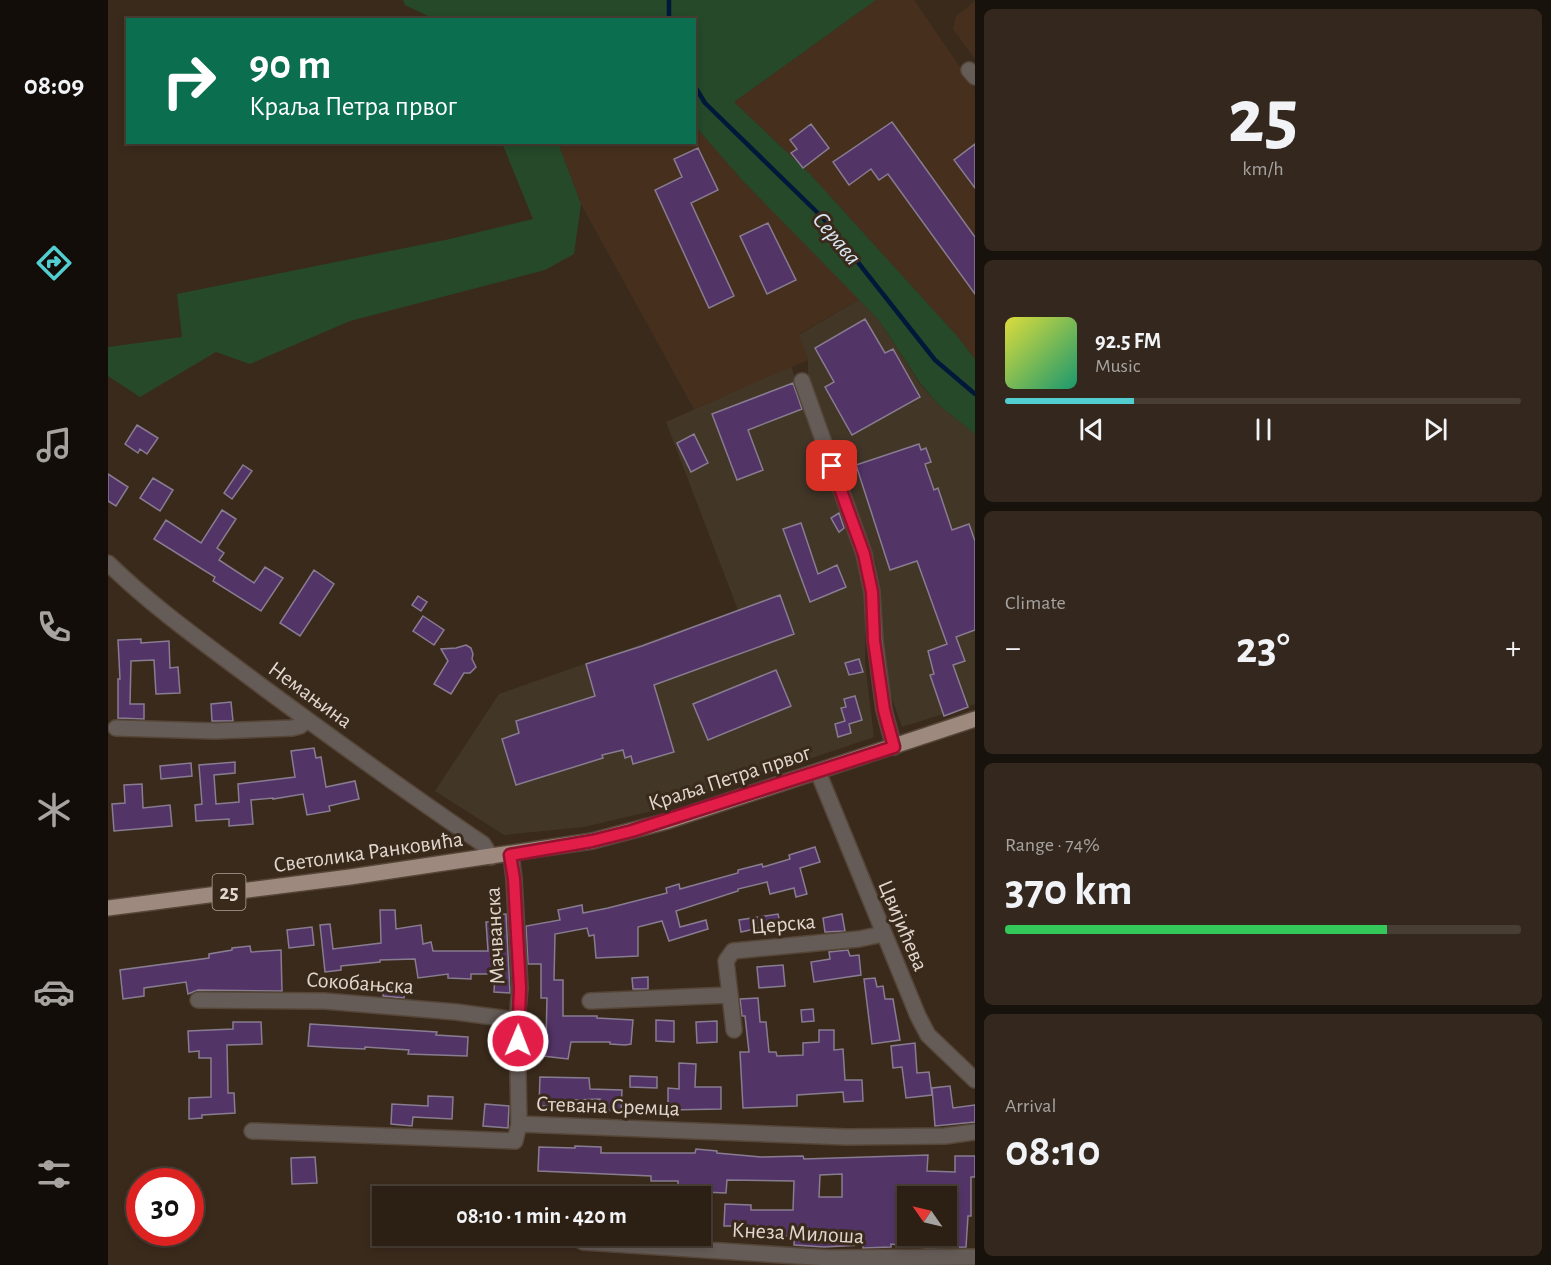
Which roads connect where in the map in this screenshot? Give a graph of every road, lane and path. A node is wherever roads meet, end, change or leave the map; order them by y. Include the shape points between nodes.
1 (802, 381) dead end
2 (108, 563) edge
3 (975, 719) edge
4 (307, 720) junction
5 (116, 728) dead end
6 (894, 747) junction
7 (818, 772) junction
8 (510, 855) junction
9 (491, 857) junction
10 (108, 908) edge
11 (883, 934) junction
12 (730, 994) junction
13 (198, 1000) dead end
14 (590, 1001) dead end
15 (518, 1020) junction
16 (734, 1030) dead end
17 (975, 1080) edge
18 (519, 1124) junction
19 (252, 1131) dead end
20 (975, 1132) edge
21 (644, 1246) edge
22 (975, 1257) edge

1 - 6 street via 864,554 872,592 884,710
2 - 4 street, Немањина via 183,628
3 - 6 main road, Краља Петра првог / 25
4 - 5 street via 292,728 214,732
4 - 9 street, Немањина via 483,844
6 - 7 main road, Краља Петра првог / 25
7 - 8 main road, Краља Петра првог / 25 via 632,831
7 - 11 street, Цвијићева
8 - 9 main road, Краља Петра првог / 25
8 - 15 street, Мачванска via 520,988
9 - 10 main road, Светолика Ранковића / 25
11 - 12 street, Церска via 733,951 726,961
11 - 17 street, Цвијићева via 928,1035
12 - 14 street
12 - 16 street, Церска
13 - 15 street, Сокобањска via 324,1001
15 - 18 street, Мачванска
18 - 19 street, Стевана Сремца via 514,1141
18 - 20 street, Стевана Сремца via 846,1137
21 - 22 street, Кнеза Милоша via 829,1258

